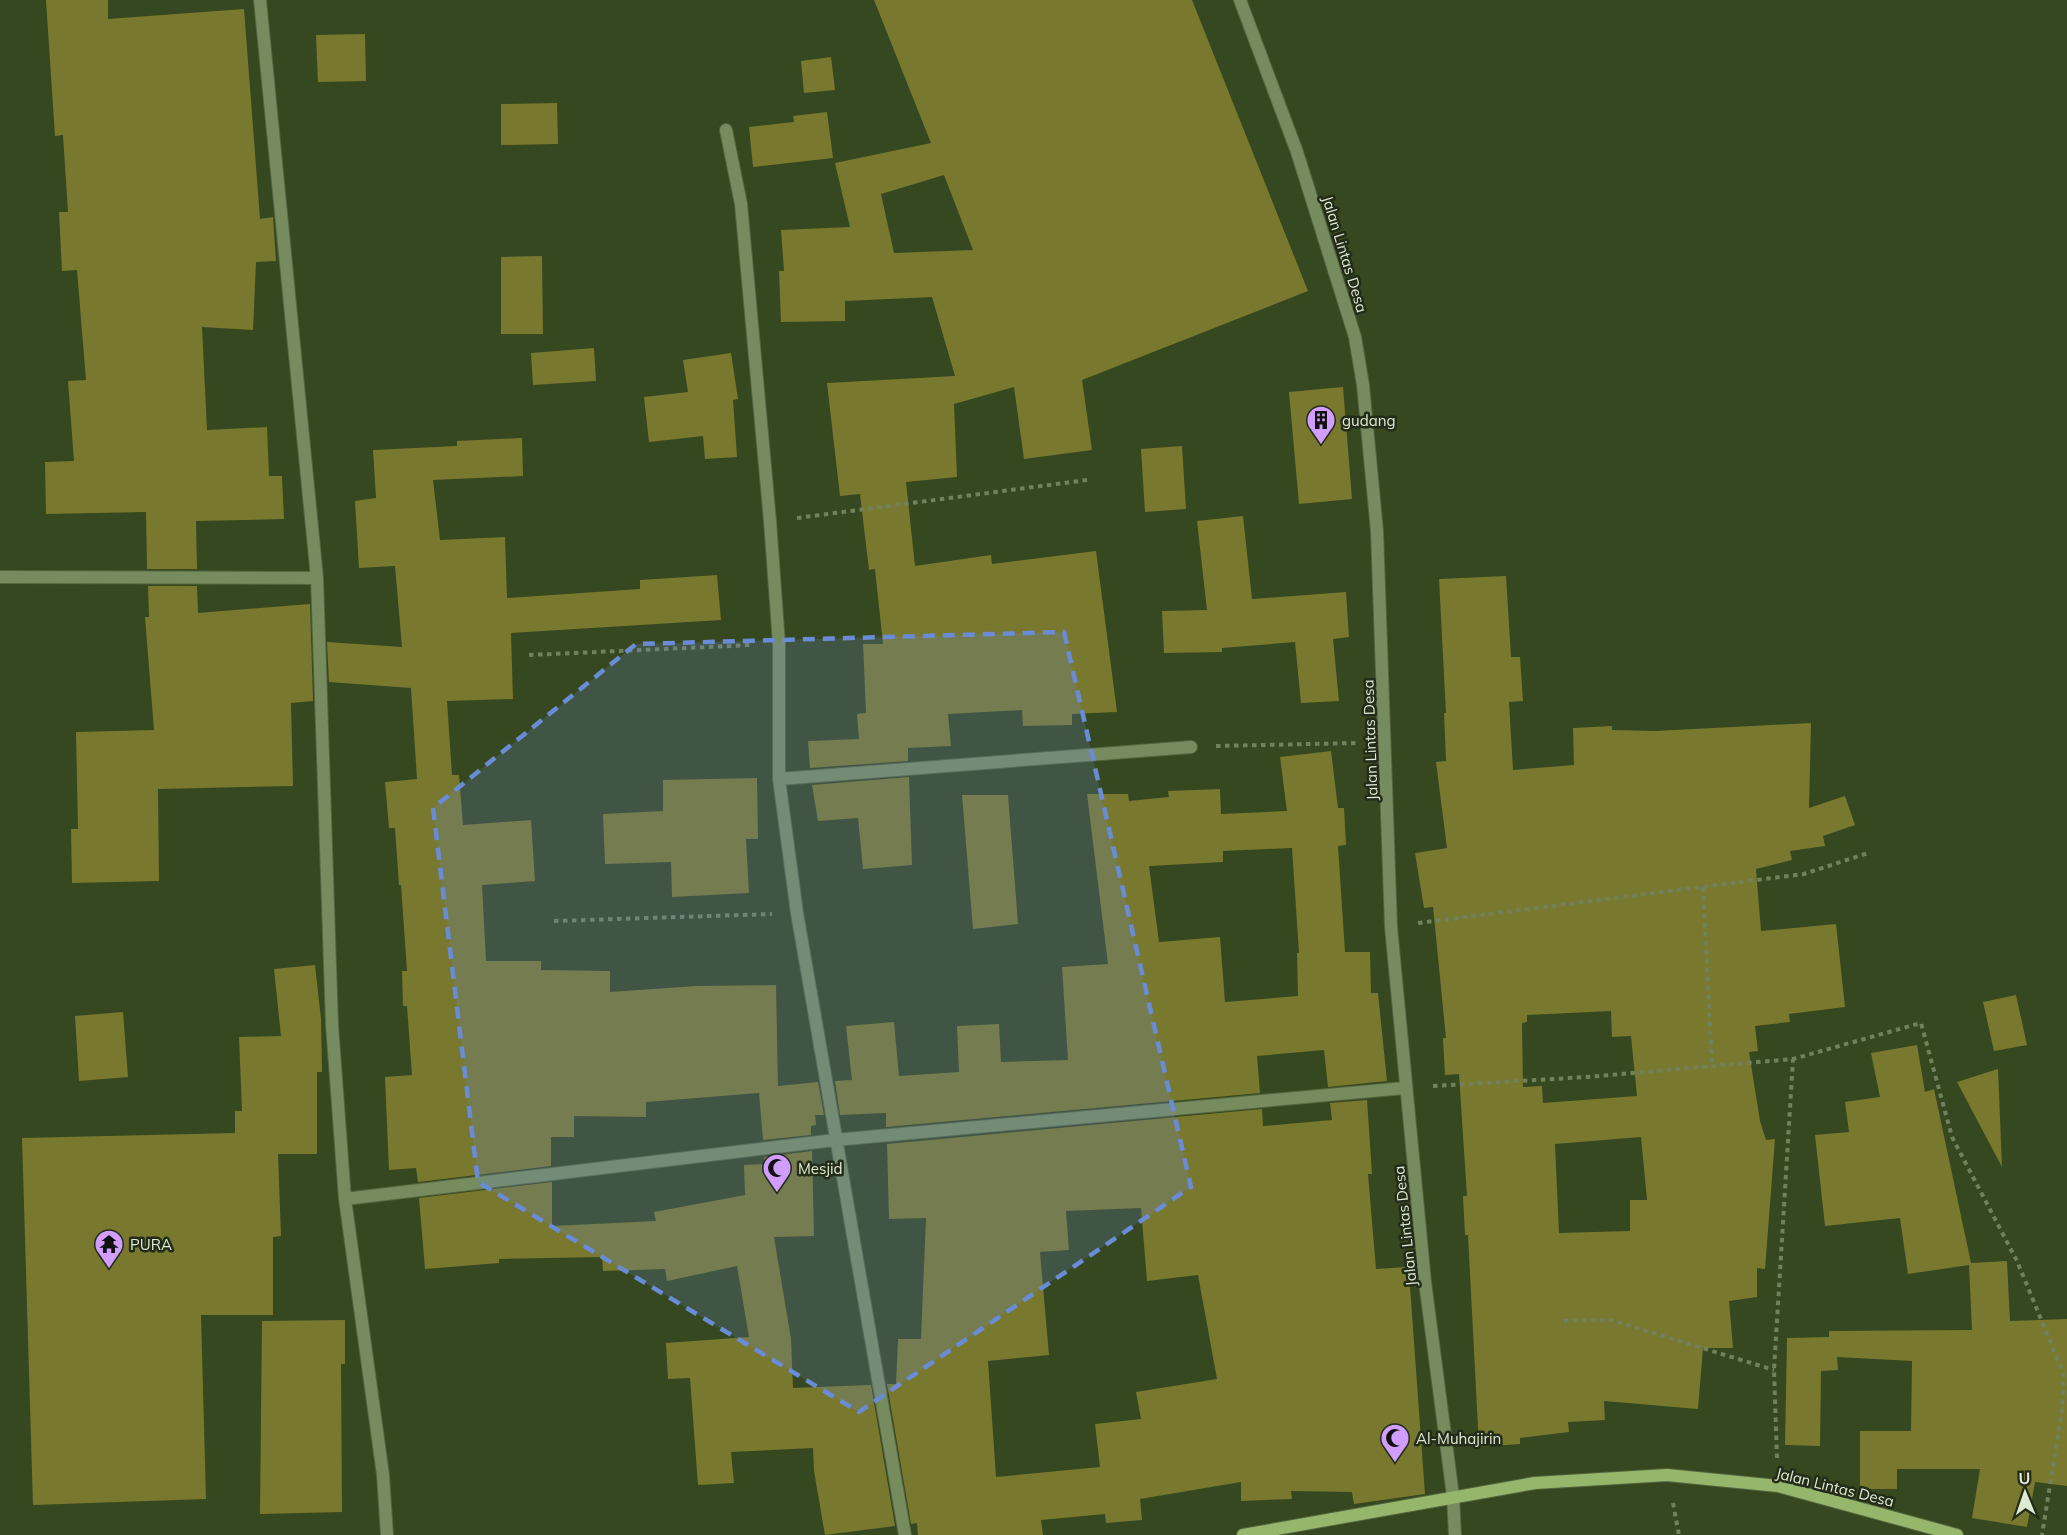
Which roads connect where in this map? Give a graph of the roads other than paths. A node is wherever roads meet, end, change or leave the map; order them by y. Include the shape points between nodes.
1 (260, 0) edge
2 (1240, 0) edge
3 (726, 130) dead end
4 (0, 577) edge
5 (317, 578) junction
6 (1191, 747) road end
7 (779, 779) junction
8 (1406, 1088) junction
9 (835, 1140) junction
10 (345, 1199) junction
11 (1453, 1496) junction
12 (1926, 1530) edge
13 (387, 1535) edge
14 (905, 1535) edge
15 (1243, 1535) edge
16 (1455, 1535) edge
17 (1957, 1535) edge

1 - 5 street
2 - 8 street, Jalan Lintas Desa via 1297,152 1355,337 1363,385 1374,496 1390,927
3 - 7 street via 741,204 770,521 779,644
4 - 5 street
5 - 10 street via 332,1025
6 - 7 street
7 - 9 street
8 - 9 street
8 - 11 street, Jalan Lintas Desa via 1425,1282
9 - 10 street
9 - 14 street
10 - 13 street via 383,1475
11 - 12 main road, Jalan Lintas Desa via 1535,1483 1667,1475 1778,1486
11 - 15 main road, Jalan Lintas Desa
11 - 16 street
12 - 17 main road, Jalan Lintas Desa

